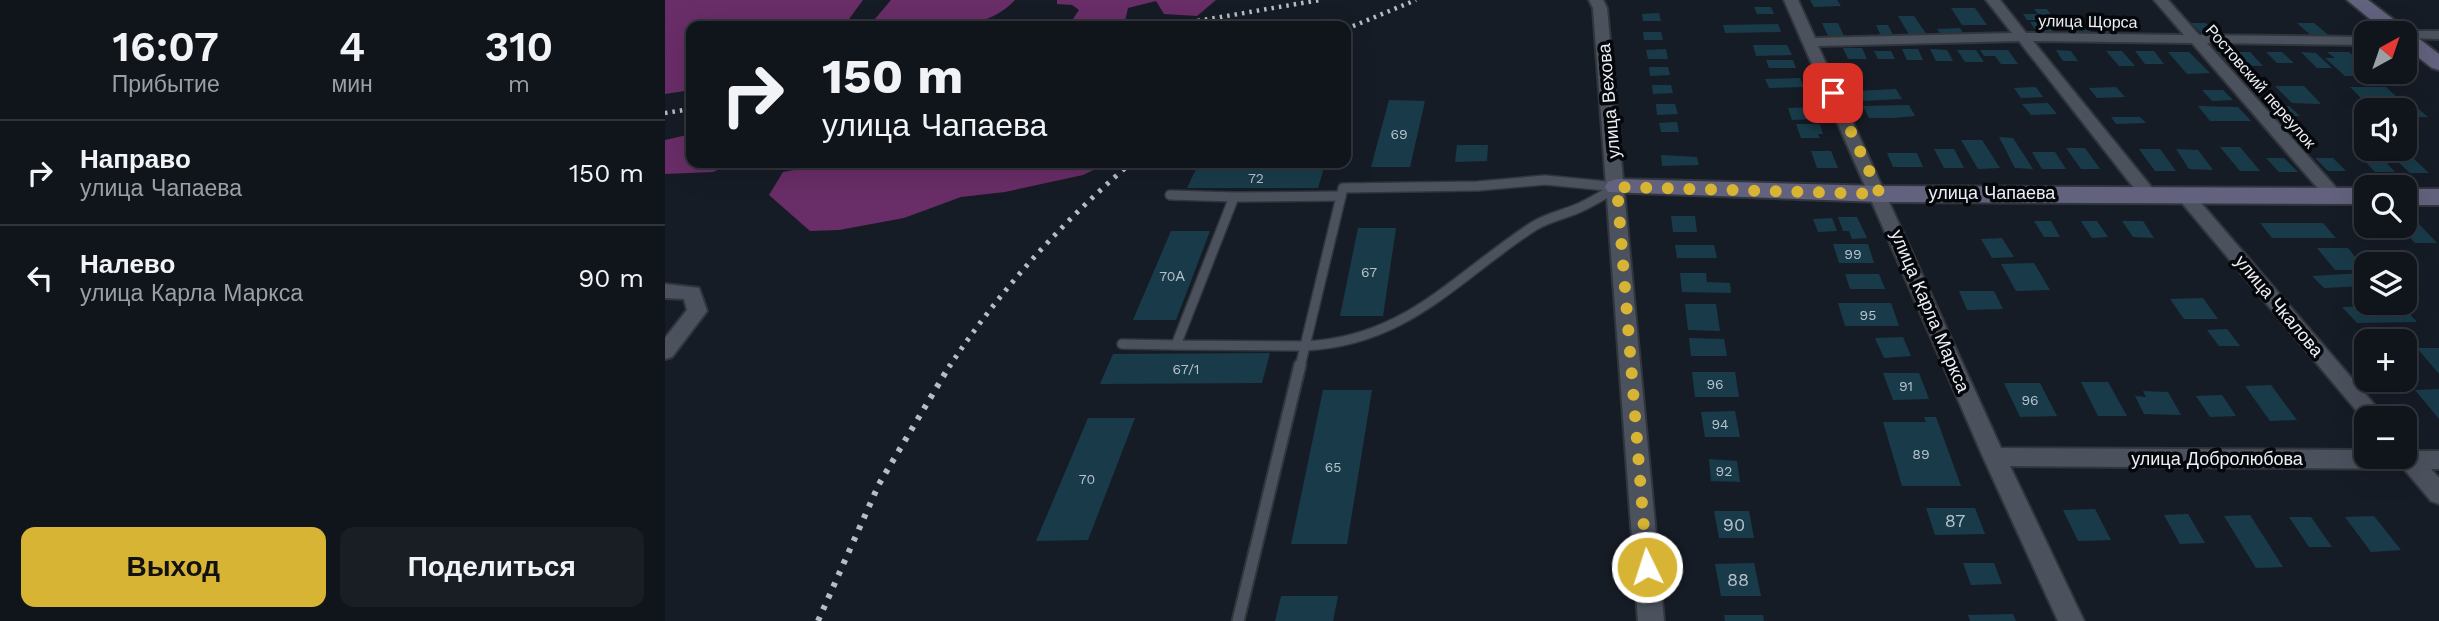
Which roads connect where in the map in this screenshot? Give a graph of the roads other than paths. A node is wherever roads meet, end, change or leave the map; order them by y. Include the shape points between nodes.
1 (1596, 0) edge
2 (1791, 0) edge
3 (1993, 0) edge
4 (2161, 0) edge
5 (2356, 0) edge
6 (2383, 21) edge
7 (2439, 35) edge
8 (2022, 37) junction
9 (2417, 37) edge
10 (2198, 40) junction
11 (2354, 41) edge
12 (1810, 42) junction
13 (2417, 47) edge
14 (2439, 64) edge
15 (1617, 187) junction
16 (2147, 193) junction
17 (1880, 194) junction
18 (2183, 194) junction
19 (1170, 195) dead end
20 (2334, 195) junction
21 (1341, 196) junction
22 (2354, 196) edge
23 (1234, 197) junction
24 (2417, 197) edge
25 (2439, 197) edge
26 (665, 291) edge
27 (1122, 344) dead end
28 (1176, 345) junction
29 (1305, 346) junction
30 (665, 352) edge
31 (2365, 406) edge
32 (2354, 456) edge
33 (1994, 457) junction
34 (2417, 457) edge
35 (2439, 460) edge
36 (2417, 468) edge
37 (2439, 494) edge
38 (1238, 621) edge
39 (1651, 621) edge
40 (2071, 621) edge

1 - 15 street, улица Вехова
2 - 12 street, улица Карла Маркса
3 - 8 street
4 - 10 street, Ростовский переулок
5 - 6 street
7 - 9 street
8 - 10 street, улица Щорса
8 - 12 street, улица Щорса
8 - 16 street
10 - 11 street, улица Щорса
10 - 20 street, Ростовский переулок
12 - 17 street, улица Карла Маркса
13 - 14 street
15 - 17 street, улица Чапаева
15 - 21 lane via 1545,180 1343,188
15 - 29 lane via 1577,209 1539,222 1494,251 1436,299 1373,336 1325,347
15 - 39 street, улица Вехова
16 - 17 street, улица Чапаева
16 - 18 street, улица Чапаева
17 - 33 street, улица Карла Маркса
18 - 20 street, улица Чапаева
18 - 31 street, улица Чкалова
19 - 23 lane
20 - 22 street, улица Чапаева
21 - 23 lane
21 - 29 lane
23 - 28 lane
24 - 25 street
26 - 30 street via 692,293 697,311
27 - 28 lane
28 - 29 lane
29 - 38 lane
32 - 33 street, улица Добролюбова
33 - 40 street, улица Карла Маркса
34 - 35 street, улица Добролюбова
36 - 37 street

